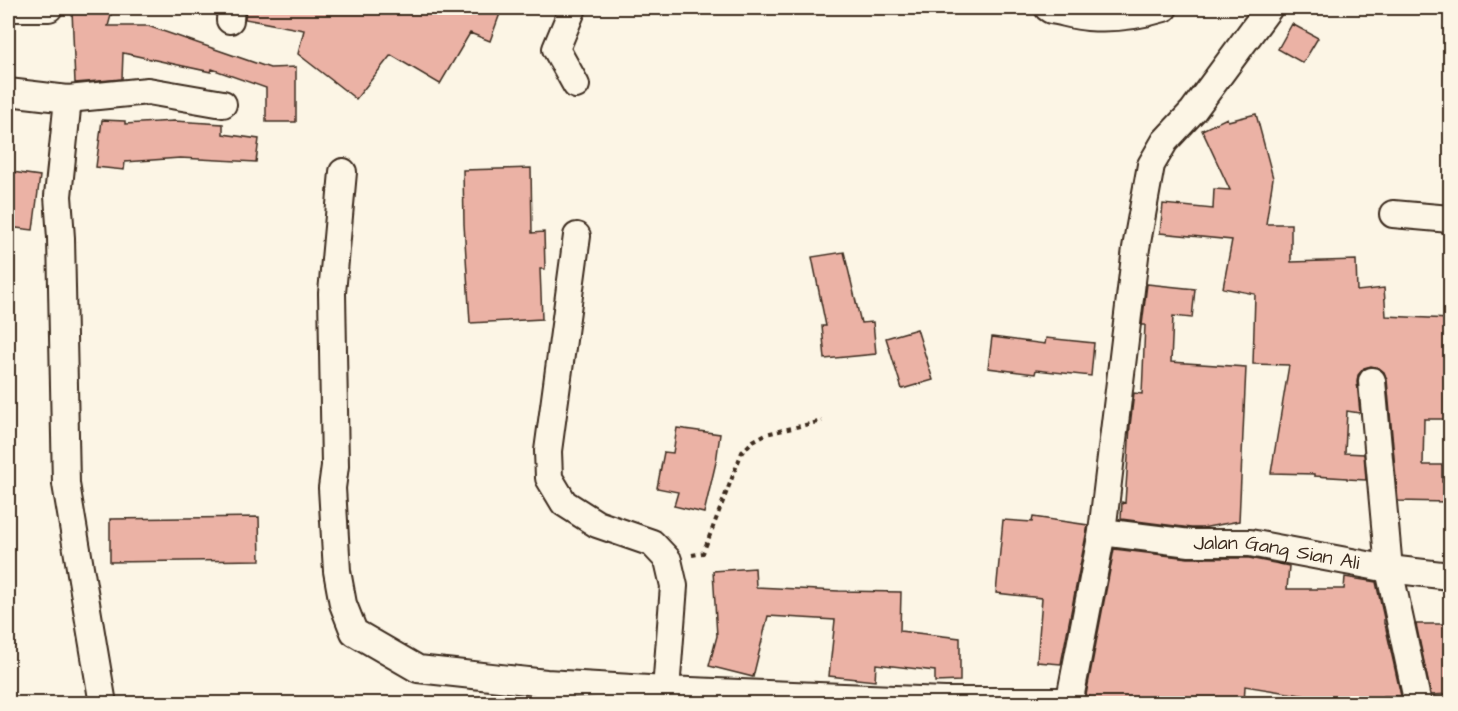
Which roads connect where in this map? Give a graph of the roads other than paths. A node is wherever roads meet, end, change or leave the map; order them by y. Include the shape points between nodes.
1 (8, 8) edge
2 (49, 8) edge
3 (573, 8) edge
4 (1048, 8) edge
5 (1164, 8) edge
6 (1260, 10) edge
7 (576, 85) dead end
8 (8, 92) edge
9 (68, 99) junction
10 (224, 105) dead end
11 (343, 172) dead end
12 (1393, 214) dead end
13 (1450, 219) edge
14 (577, 236) dead end
15 (1372, 381) dead end
16 (1102, 532) junction
17 (1389, 569) junction
18 (1450, 576) edge
19 (666, 690) junction
20 (750, 698) edge
21 (945, 702) edge
22 (1069, 702) edge
23 (103, 704) edge
24 (1418, 704) edge

1 - 2 street
3 - 7 street via 556,49
4 - 5 street via 1087,17
6 - 16 street via 1193,111 1165,141 1151,165 1136,248
8 - 9 street
9 - 10 street via 148,91
9 - 23 street via 58,196 66,484
11 - 19 street via 332,293 332,488 339,582 354,632 418,669 546,683
12 - 13 street
14 - 19 street via 548,451 549,478 564,503 597,524 652,543 668,560 674,586
15 - 17 street
16 - 17 street, Jalan Gang Sian Ali via 1190,543 1250,543
16 - 22 street
17 - 18 street, Jalan Gang Sian Ali
17 - 24 street
19 - 20 street
20 - 21 street
21 - 22 street

